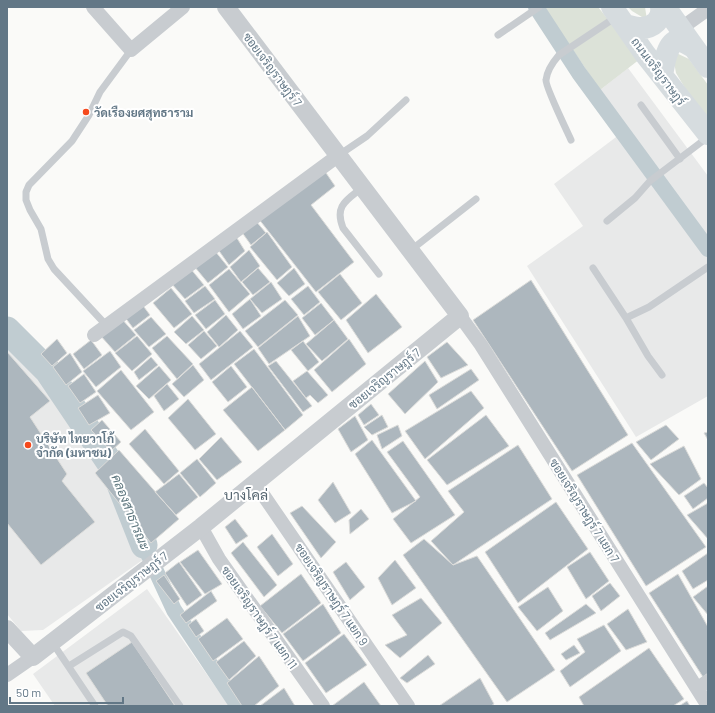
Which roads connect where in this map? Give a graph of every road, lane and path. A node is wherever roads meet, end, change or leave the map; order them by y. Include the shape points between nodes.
1 (93, 7) edge
2 (183, 7) edge
3 (226, 7) edge
4 (540, 7) edge
5 (661, 7) edge
6 (665, 7) edge
7 (708, 9) edge
8 (618, 16) edge
9 (680, 29) junction
10 (498, 35) dead end
11 (693, 47) junction
12 (131, 50) junction
13 (708, 67) edge
14 (662, 75) junction
15 (406, 100) dead end
16 (641, 105) dead end
17 (708, 135) edge
18 (571, 140) dead end
19 (339, 155) junction
20 (680, 159) junction
21 (363, 187) junction
22 (476, 199) dead end
23 (607, 221) dead end
24 (411, 250) junction
25 (708, 267) edge
26 (593, 268) dead end
27 (379, 274) dead end
28 (460, 316) junction
29 (626, 318) junction
30 (106, 325) junction
31 (94, 335) dead end
32 (662, 375) dead end
33 (256, 483) junction
34 (201, 527) junction
35 (7, 629) edge
36 (51, 642) junction
37 (32, 657) junction
38 (69, 666) junction
39 (7, 676) edge
40 (703, 685) edge
41 (95, 706) edge
42 (180, 706) edge
43 (323, 706) edge
44 (408, 706) edge
45 (708, 706) edge

1 - 12 street
2 - 12 street
3 - 19 street, ซอยเจริญราษฎร์ 7
4 - 10 lane
5 - 8 main road via 659,20 651,26 641,28
6 - 9 main road
7 - 9 street
8 - 14 main road, ถนนเจริญราษฎร์
8 - 18 lane via 559,55 548,71 546,81
9 - 11 main road
11 - 13 main road
11 - 14 main road via 681,41 673,43 669,48
12 - 30 lane via 100,92 72,141 29,185 26,192 26,200 41,228 48,259 54,269
14 - 17 main road, ถนนเจริญราษฎร์
15 - 19 lane via 367,136
16 - 20 lane
17 - 20 lane
19 - 21 street, ซอยเจริญราษฎร์ 7
19 - 30 street
20 - 23 lane via 650,181 635,198
21 - 24 street, ซอยเจริญราษฎร์ 7
21 - 27 lane via 345,202 340,211 340,219
22 - 24 lane
24 - 28 street, ซอยเจริญราษฎร์ 7
25 - 29 lane via 649,307
26 - 29 lane
28 - 33 street, ซอยเจริญราษฎร์ 7
28 - 40 street, ซอยเจริญราษฎร์ 7 แยก 7
29 - 32 lane
30 - 31 street
33 - 34 street, ซอยเจริญราษฎร์ 7
33 - 44 street, ซอยเจริญราษฎร์ 7 แยก 9
34 - 36 street, ซอยเจริญราษฎร์ 7
34 - 43 street, ซอยเจริญราษฎร์ 7 แยก 11 via 219,559
35 - 37 street
36 - 37 street, ซอยเจริญราษฎร์ 7
36 - 38 lane
37 - 39 street
38 - 41 lane
38 - 42 lane via 123,632 131,636
40 - 45 street, ซอยเจริญราษฎร์ 7 แยก 7

